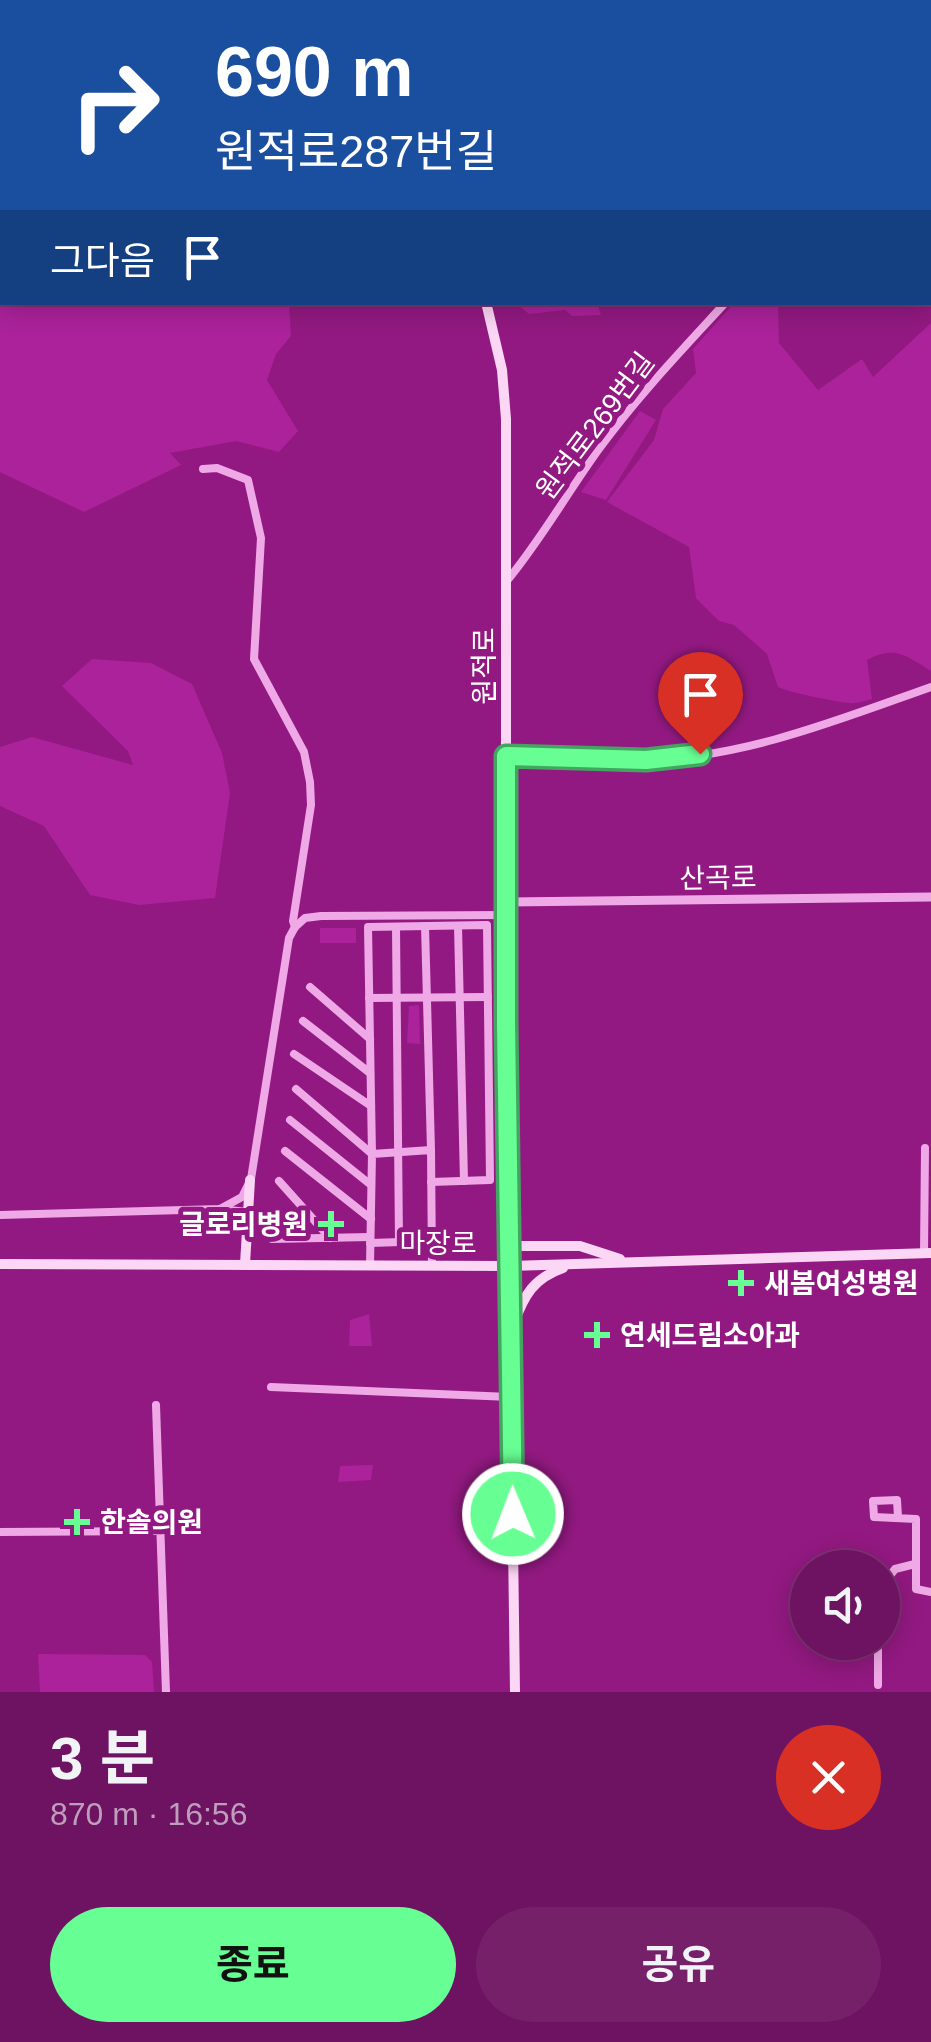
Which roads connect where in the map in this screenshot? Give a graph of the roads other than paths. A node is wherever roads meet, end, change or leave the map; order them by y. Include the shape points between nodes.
1 (487, 305) edge
2 (723, 305) edge
3 (203, 468) dead end
4 (506, 582) junction
5 (931, 687) edge
6 (506, 756) junction
7 (931, 897) edge
8 (506, 902) junction
9 (506, 915) junction
10 (425, 926) junction
11 (458, 926) junction
12 (295, 927) junction
13 (396, 927) junction
14 (310, 987) dead end
15 (460, 997) junction
16 (488, 997) junction
17 (369, 998) junction
18 (396, 998) junction
19 (426, 998) junction
20 (303, 1021) dead end
21 (370, 1039) junction
22 (294, 1054) dead end
23 (370, 1073) junction
24 (296, 1089) dead end
25 (371, 1106) junction
26 (290, 1120) dead end
27 (925, 1148) dead end
28 (431, 1150) junction
29 (285, 1151) dead end
30 (398, 1152) junction
31 (372, 1154) junction
32 (250, 1180) junction
33 (279, 1181) dead end
34 (464, 1181) junction
35 (431, 1182) junction
36 (371, 1185) junction
37 (220, 1210) junction
38 (247, 1212) junction
39 (0, 1215) edge
40 (370, 1219) junction
41 (509, 1234) junction
42 (330, 1238) junction
43 (272, 1239) dead end
44 (370, 1240) junction
45 (432, 1241) junction
46 (399, 1242) junction
47 (928, 1253) edge
48 (625, 1261) junction
49 (0, 1264) edge
50 (245, 1264) junction
51 (573, 1264) junction
52 (370, 1265) junction
53 (432, 1266) junction
54 (510, 1266) junction
55 (512, 1328) junction
56 (270, 1387) dead end
57 (511, 1397) junction
58 (156, 1405) dead end
59 (898, 1517) dead end
60 (161, 1531) junction
61 (0, 1532) edge
62 (916, 1536) junction
63 (931, 1536) edge
64 (914, 1564) junction
65 (900, 1567) edge
66 (931, 1592) edge
67 (878, 1660) edge
68 (878, 1685) dead end
69 (166, 1692) edge
70 (515, 1692) edge

1 - 4 main road, 원적로 via 506,419
2 - 4 street, 원적로269번길 via 621,420
3 - 12 street via 248,480 254,497 262,538 254,660 304,752 310,782
4 - 6 main road, 원적로
5 - 6 street via 792,736 646,760
6 - 8 main road, 원적로
7 - 8 street, 산곡로
8 - 9 main road, 원적로
9 - 12 street via 321,916
9 - 41 main road, 원적로
10 - 11 street
10 - 13 street
10 - 19 street
11 - 15 street
11 - 16 street via 487,925
12 - 32 street
13 - 17 street via 368,928
13 - 18 street
14 - 21 street
15 - 16 street
15 - 19 street
15 - 34 street
16 - 34 street via 490,1180
17 - 18 street
17 - 21 street
18 - 19 street
18 - 30 street
19 - 28 street
20 - 23 street
21 - 23 street
22 - 25 street
23 - 25 street
24 - 31 street
25 - 31 street
26 - 36 street
27 - 47 street
28 - 30 street
28 - 35 street
29 - 40 street
30 - 31 street
30 - 46 street
31 - 36 street
32 - 37 street via 242,1197
32 - 38 main road
33 - 42 street
34 - 35 street
35 - 45 street
36 - 40 street
37 - 38 street
37 - 39 street
38 - 50 main road
40 - 44 street
41 - 48 main road via 516,1246 580,1246
41 - 54 main road, 원적로
42 - 43 street
42 - 44 street
44 - 46 street
44 - 52 street
45 - 46 street
45 - 53 street
47 - 48 main road, 마장로
48 - 51 main road, 마장로
49 - 50 main road, 마장로
50 - 52 main road, 마장로
51 - 54 main road, 마장로
51 - 55 main road via 531,1287
52 - 53 main road, 마장로
53 - 54 main road, 마장로
54 - 55 main road, 원적로
55 - 57 main road, 원적로
56 - 57 street
57 - 70 main road, 원적로
58 - 60 street
59 - 62 street via 916,1519
60 - 61 street
60 - 69 street
62 - 63 street
62 - 64 street
64 - 65 street
64 - 66 street via 916,1589
67 - 68 street

